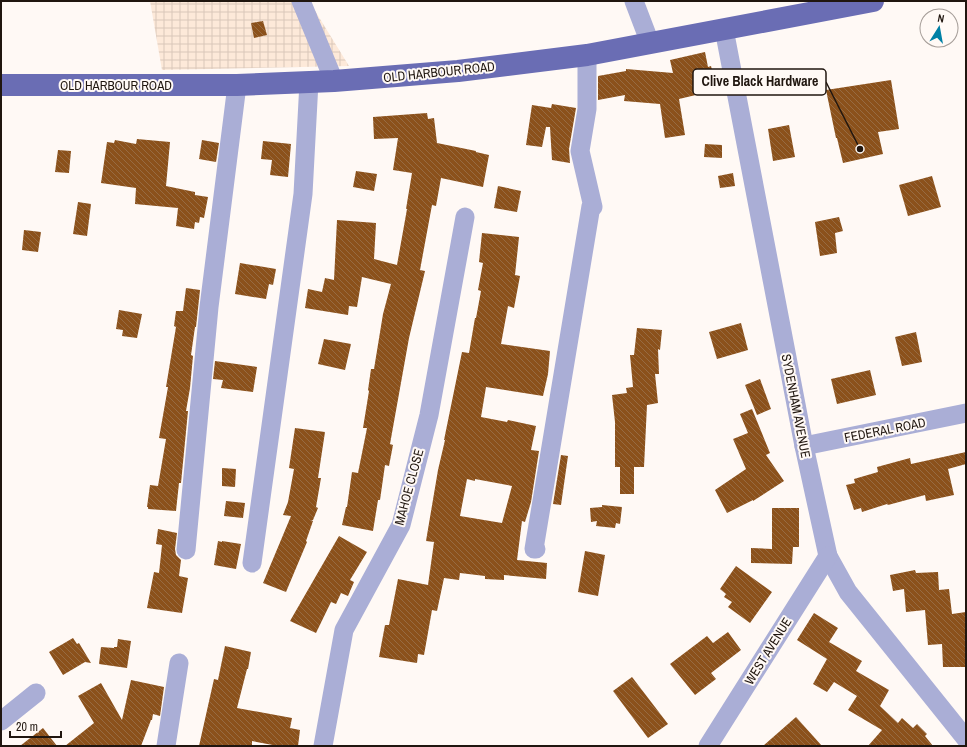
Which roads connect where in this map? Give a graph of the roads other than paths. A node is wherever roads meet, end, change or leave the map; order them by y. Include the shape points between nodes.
1 (301, 1) edge
2 (634, 1) edge
3 (872, 1) edge
4 (724, 29) junction
5 (650, 43) junction
6 (587, 54) junction
7 (334, 81) junction
8 (309, 82) junction
9 (237, 85) junction
10 (1, 86) edge
11 (465, 218) dead end
12 (966, 413) edge
13 (804, 446) junction
14 (536, 549) dead end
15 (186, 550) dead end
16 (828, 556) junction
17 (252, 563) dead end
18 (179, 663) dead end
19 (36, 693) dead end
20 (1, 721) edge
21 (966, 740) edge
22 (166, 746) edge
23 (323, 746) edge
24 (708, 746) edge

1 - 7 street
2 - 5 street
3 - 4 main road, OLD HARBOUR ROAD
4 - 5 main road, OLD HARBOUR ROAD
4 - 13 street, SYDENHAM AVENUE
5 - 6 main road, OLD HARBOUR ROAD
6 - 7 main road, OLD HARBOUR ROAD via 458,71
6 - 14 street via 587,109 580,151 593,207 591,206
7 - 8 main road, OLD HARBOUR ROAD
8 - 9 main road, OLD HARBOUR ROAD
8 - 17 street via 303,194
9 - 10 main road, OLD HARBOUR ROAD
9 - 15 street via 209,307
11 - 23 street, MAHOE CLOSE via 429,415 401,525 344,630
12 - 13 street, FEDERAL ROAD
13 - 16 street, SYDENHAM AVENUE
16 - 21 street, SYDENHAM AVENUE via 848,592
16 - 24 street, WEST AVENUE
18 - 22 street
19 - 20 street

